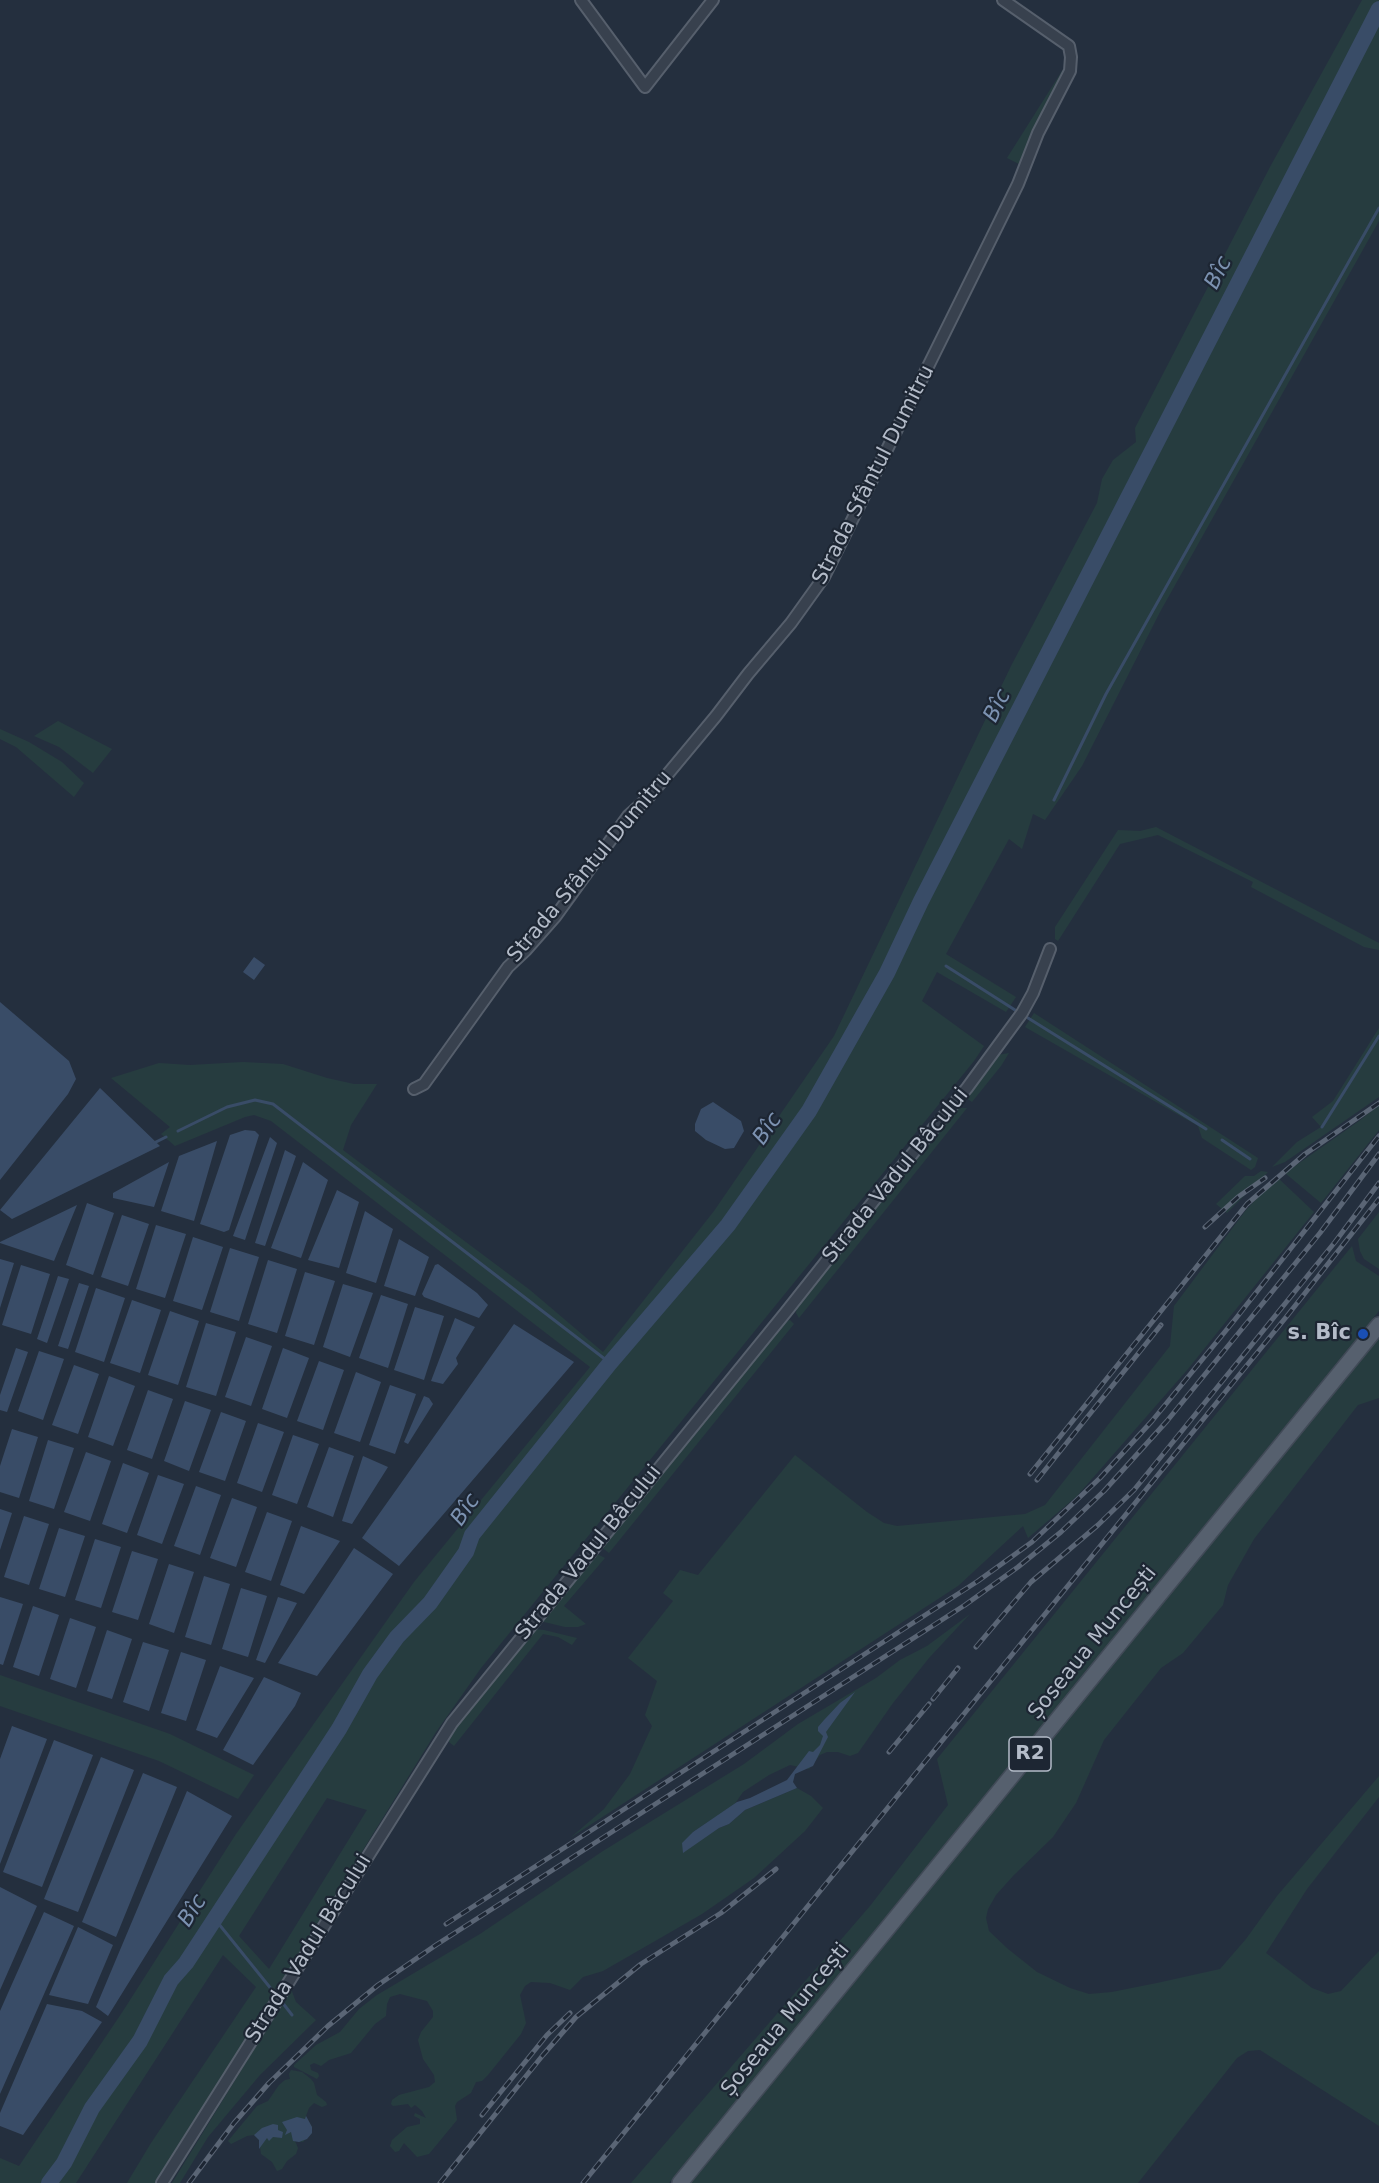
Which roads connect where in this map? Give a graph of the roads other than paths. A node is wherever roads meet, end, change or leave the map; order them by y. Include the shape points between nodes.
1 (581, 0) edge
2 (713, 0) edge
3 (1003, 0) edge
4 (1050, 949) dead end
5 (414, 1089) dead end
6 (1379, 1324) edge
7 (162, 2183) edge
8 (680, 2183) edge

1 - 2 street via 645,87
3 - 5 street, Strada Sfântul Dumitru via 1069,46 1070,71 986,251 824,577 716,716 628,816 555,916 508,967 424,1084
4 - 7 street, Strada Vadul Bâcului via 1022,1013 973,1080 452,1723
6 - 8 main road, Șoseaua Muncești / R2

